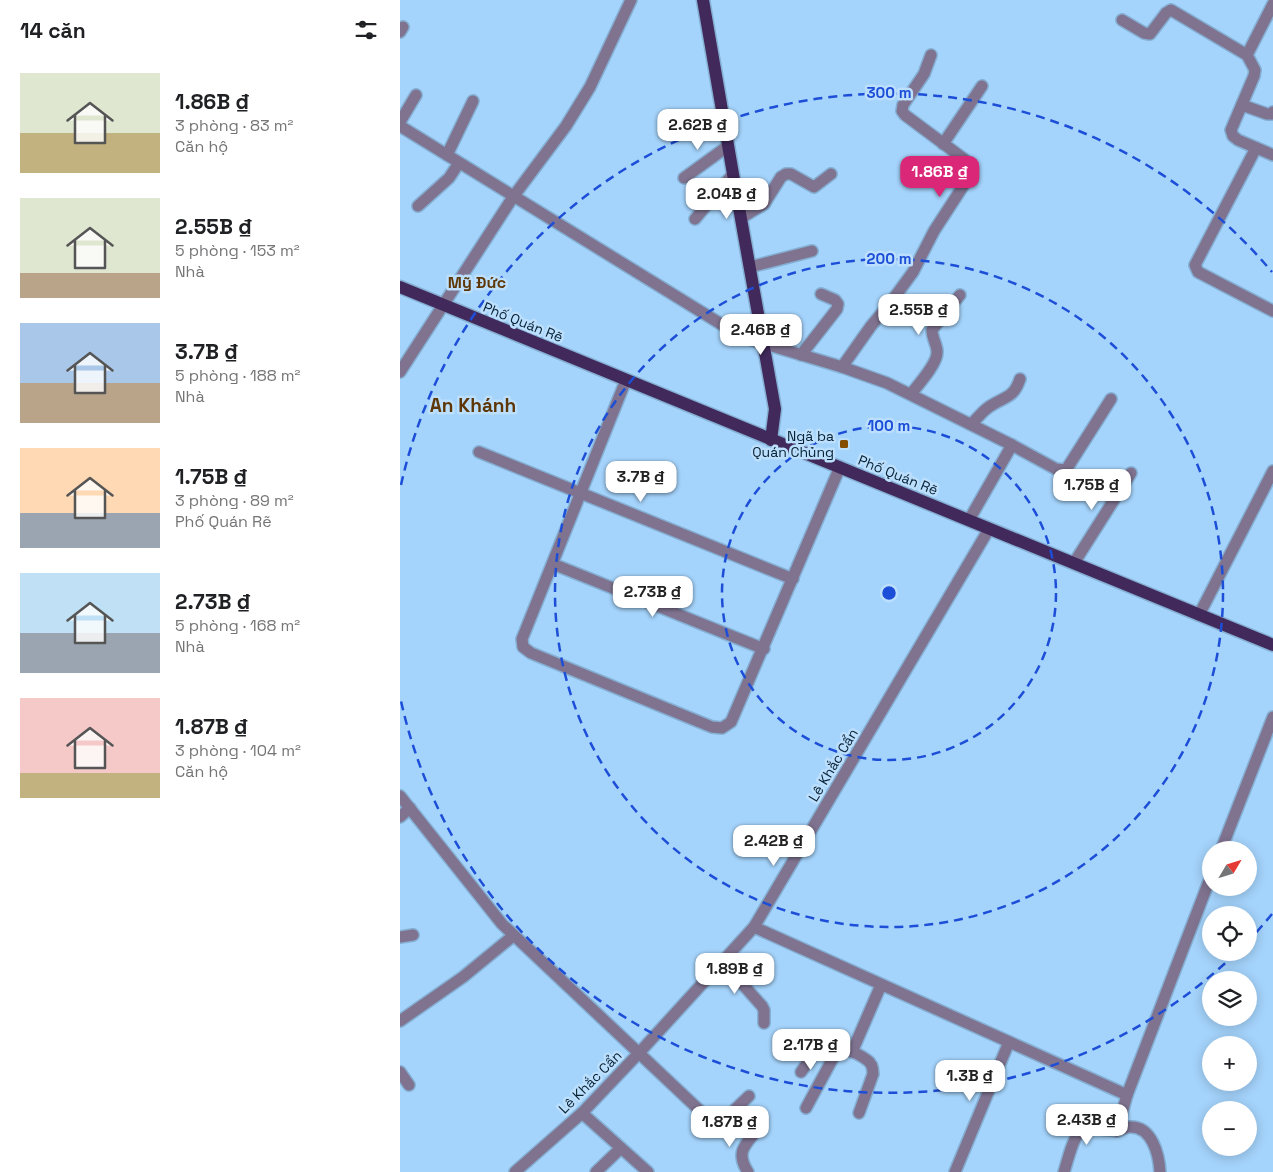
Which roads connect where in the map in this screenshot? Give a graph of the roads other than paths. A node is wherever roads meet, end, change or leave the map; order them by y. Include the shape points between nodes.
1 (631, 0) edge
2 (703, 0) edge
3 (1273, 4) edge
4 (1122, 20) dead end
5 (931, 55) dead end
6 (1248, 55) junction
7 (982, 86) dead end
8 (416, 95) dead end
9 (473, 101) dead end
10 (1242, 105) junction
11 (1273, 112) edge
12 (400, 124) edge
13 (943, 144) junction
14 (728, 146) junction
15 (1256, 148) junction
16 (447, 155) junction
17 (1273, 155) edge
18 (459, 163) junction
19 (733, 174) junction
20 (831, 174) dead end
21 (684, 178) dead end
22 (514, 197) junction
23 (418, 206) dead end
24 (741, 218) junction
25 (695, 219) dead end
26 (812, 252) dead end
27 (750, 266) junction
28 (400, 287) edge
29 (821, 294) dead end
30 (960, 295) dead end
31 (443, 304) junction
32 (1273, 311) edge
33 (764, 344) junction
34 (801, 355) junction
35 (842, 367) junction
36 (400, 372) edge
37 (1020, 378) dead end
38 (626, 380) junction
39 (911, 394) junction
40 (1111, 399) dead end
41 (972, 424) junction
42 (771, 440) junction
43 (1012, 445) junction
44 (479, 452) dead end
45 (840, 467) junction
46 (1273, 471) edge
47 (1131, 474) dead end
48 (582, 492) junction
49 (969, 520) junction
50 (989, 529) junction
51 (1074, 563) junction
52 (553, 564) junction
53 (793, 578) junction
54 (1199, 615) junction
55 (1273, 645) edge
56 (764, 649) junction
57 (1273, 717) edge
58 (400, 796) edge
59 (410, 808) junction
60 (400, 817) edge
61 (1225, 841) edge
62 (1203, 896) edge
63 (754, 927) junction
64 (413, 935) dead end
65 (513, 936) junction
66 (400, 937) edge
67 (723, 962) junction
68 (881, 985) junction
69 (402, 1016) edge
70 (764, 1023) dead end
71 (1009, 1042) junction
72 (839, 1047) junction
73 (852, 1052) junction
74 (640, 1053) junction
75 (400, 1072) edge
76 (801, 1072) dead end
77 (409, 1085) dead end
78 (749, 1096) dead end
79 (1127, 1096) junction
80 (806, 1108) dead end
81 (582, 1113) junction
82 (859, 1113) dead end
83 (758, 1129) dead end
84 (1117, 1131) junction
85 (621, 1148) junction
86 (642, 1170) edge
87 (515, 1172) edge
88 (596, 1172) edge
89 (748, 1172) edge
90 (955, 1172) edge
91 (1064, 1172) edge
92 (1160, 1172) edge

1 - 22 street via 590,87
2 - 14 main road
3 - 6 street
4 - 6 street via 1150,34 1171,10
5 - 13 street via 924,74 902,111
6 - 10 street via 1255,70
7 - 13 street
8 - 12 street
9 - 16 street
10 - 11 street via 1267,114
10 - 15 street via 1231,130 1232,136
12 - 16 street
13 - 35 street via 971,166 971,174 934,231 914,272
14 - 19 main road
14 - 21 street
15 - 17 street
15 - 32 street via 1195,266 1198,272
16 - 18 street
18 - 22 street
18 - 23 street via 449,178
19 - 24 main road
19 - 25 street
20 - 24 street via 814,187 786,174 764,204
22 - 31 street
22 - 33 street via 742,337
24 - 27 main road
26 - 27 street
27 - 33 main road
28 - 31 main road, Phố Quán Rẽ
29 - 34 street via 835,300 837,309
30 - 39 street via 932,330 938,351 936,359
31 - 36 street
31 - 38 main road, Phố Quán Rẽ
33 - 34 street
33 - 42 main road via 776,409
34 - 35 street
35 - 39 street
37 - 41 street via 1011,396 991,405
38 - 42 main road, Phố Quán Rẽ
38 - 48 street
39 - 41 street
40 - 43 street via 1066,470 1056,469
41 - 43 street
42 - 45 main road, Phố Quán Rẽ
43 - 49 street
44 - 48 street
45 - 49 main road, Phố Quán Rẽ
45 - 53 street
46 - 54 street
47 - 51 street
48 - 52 street
48 - 53 street
49 - 50 main road, Phố Quán Rẽ
50 - 51 main road, Phố Quán Rẽ
50 - 63 street, Lê Khắc Cẩn
51 - 54 main road, Phố Quán Rẽ
52 - 56 street
52 - 56 street via 522,639 524,647 531,654 712,727 722,728 731,722
53 - 56 street
54 - 55 main road, Phố Quán Rẽ
57 - 61 street
58 - 59 street
59 - 60 street
59 - 65 street via 488,909
62 - 79 street
63 - 67 street, Lê Khắc Cẩn
63 - 68 street
64 - 66 street
65 - 69 street via 463,977
65 - 74 street
67 - 70 street via 762,1006
67 - 74 street, Lê Khắc Cẩn
68 - 71 street
68 - 73 street
71 - 79 street
71 - 90 street
72 - 73 street
72 - 76 street via 822,1048
72 - 80 street
73 - 82 street via 868,1060 873,1067
74 - 78 street via 712,1122 722,1122
74 - 81 street, Lê Khắc Cẩn
75 - 77 street
79 - 84 street
81 - 85 street
81 - 87 street, Lê Khắc Cẩn
83 - 89 street via 743,1149 741,1158
84 - 91 street via 1081,1130
84 - 92 street via 1129,1127 1148,1135 1156,1147
85 - 86 street
85 - 88 street

